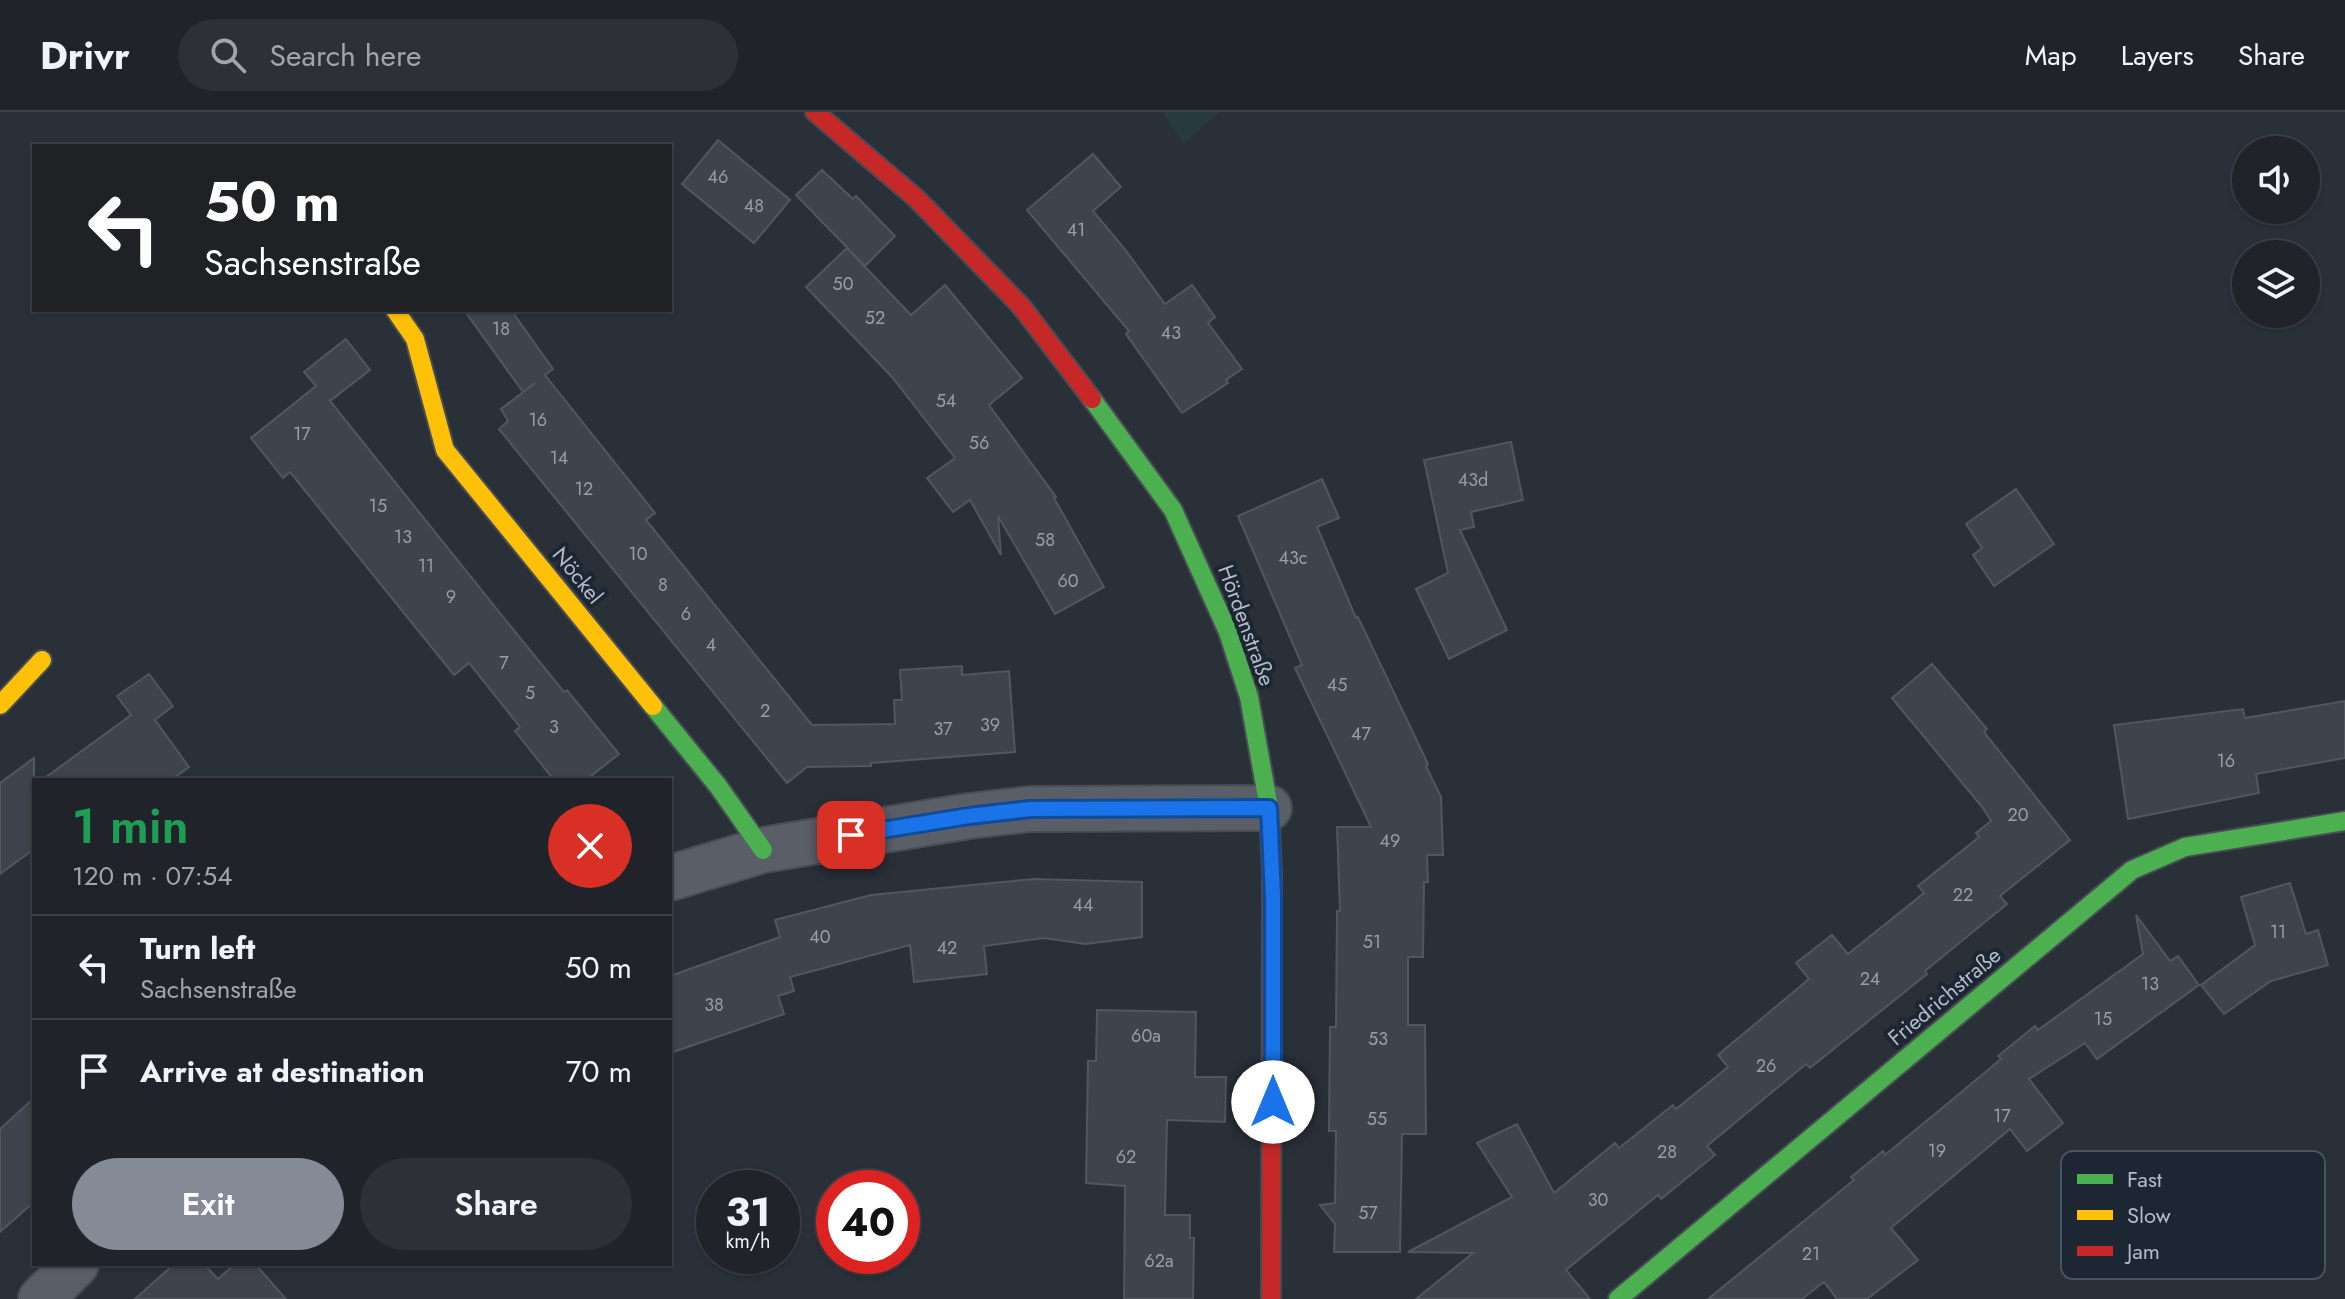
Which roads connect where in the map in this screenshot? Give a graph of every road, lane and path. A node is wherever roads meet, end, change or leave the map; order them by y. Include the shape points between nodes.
1 (815, 112) edge
2 (396, 312) edge
3 (42, 660) dead end
4 (0, 705) edge
5 (1269, 808) junction
6 (2345, 821) edge
7 (763, 850) junction
8 (672, 877) edge
9 (74, 1266) edge
10 (41, 1299) edge
11 (1271, 1299) edge
12 (1618, 1299) edge

1 - 5 street, Hördenstraße via 917,199 1021,306 1173,510 1228,632 1249,697
2 - 7 street, Nöckel via 415,339 445,450 718,786
3 - 4 street
5 - 7 street via 1030,809
5 - 11 street, Hördenstraße
6 - 12 street, Friedrichstraße via 2185,847 2132,870
7 - 8 street
9 - 10 street

